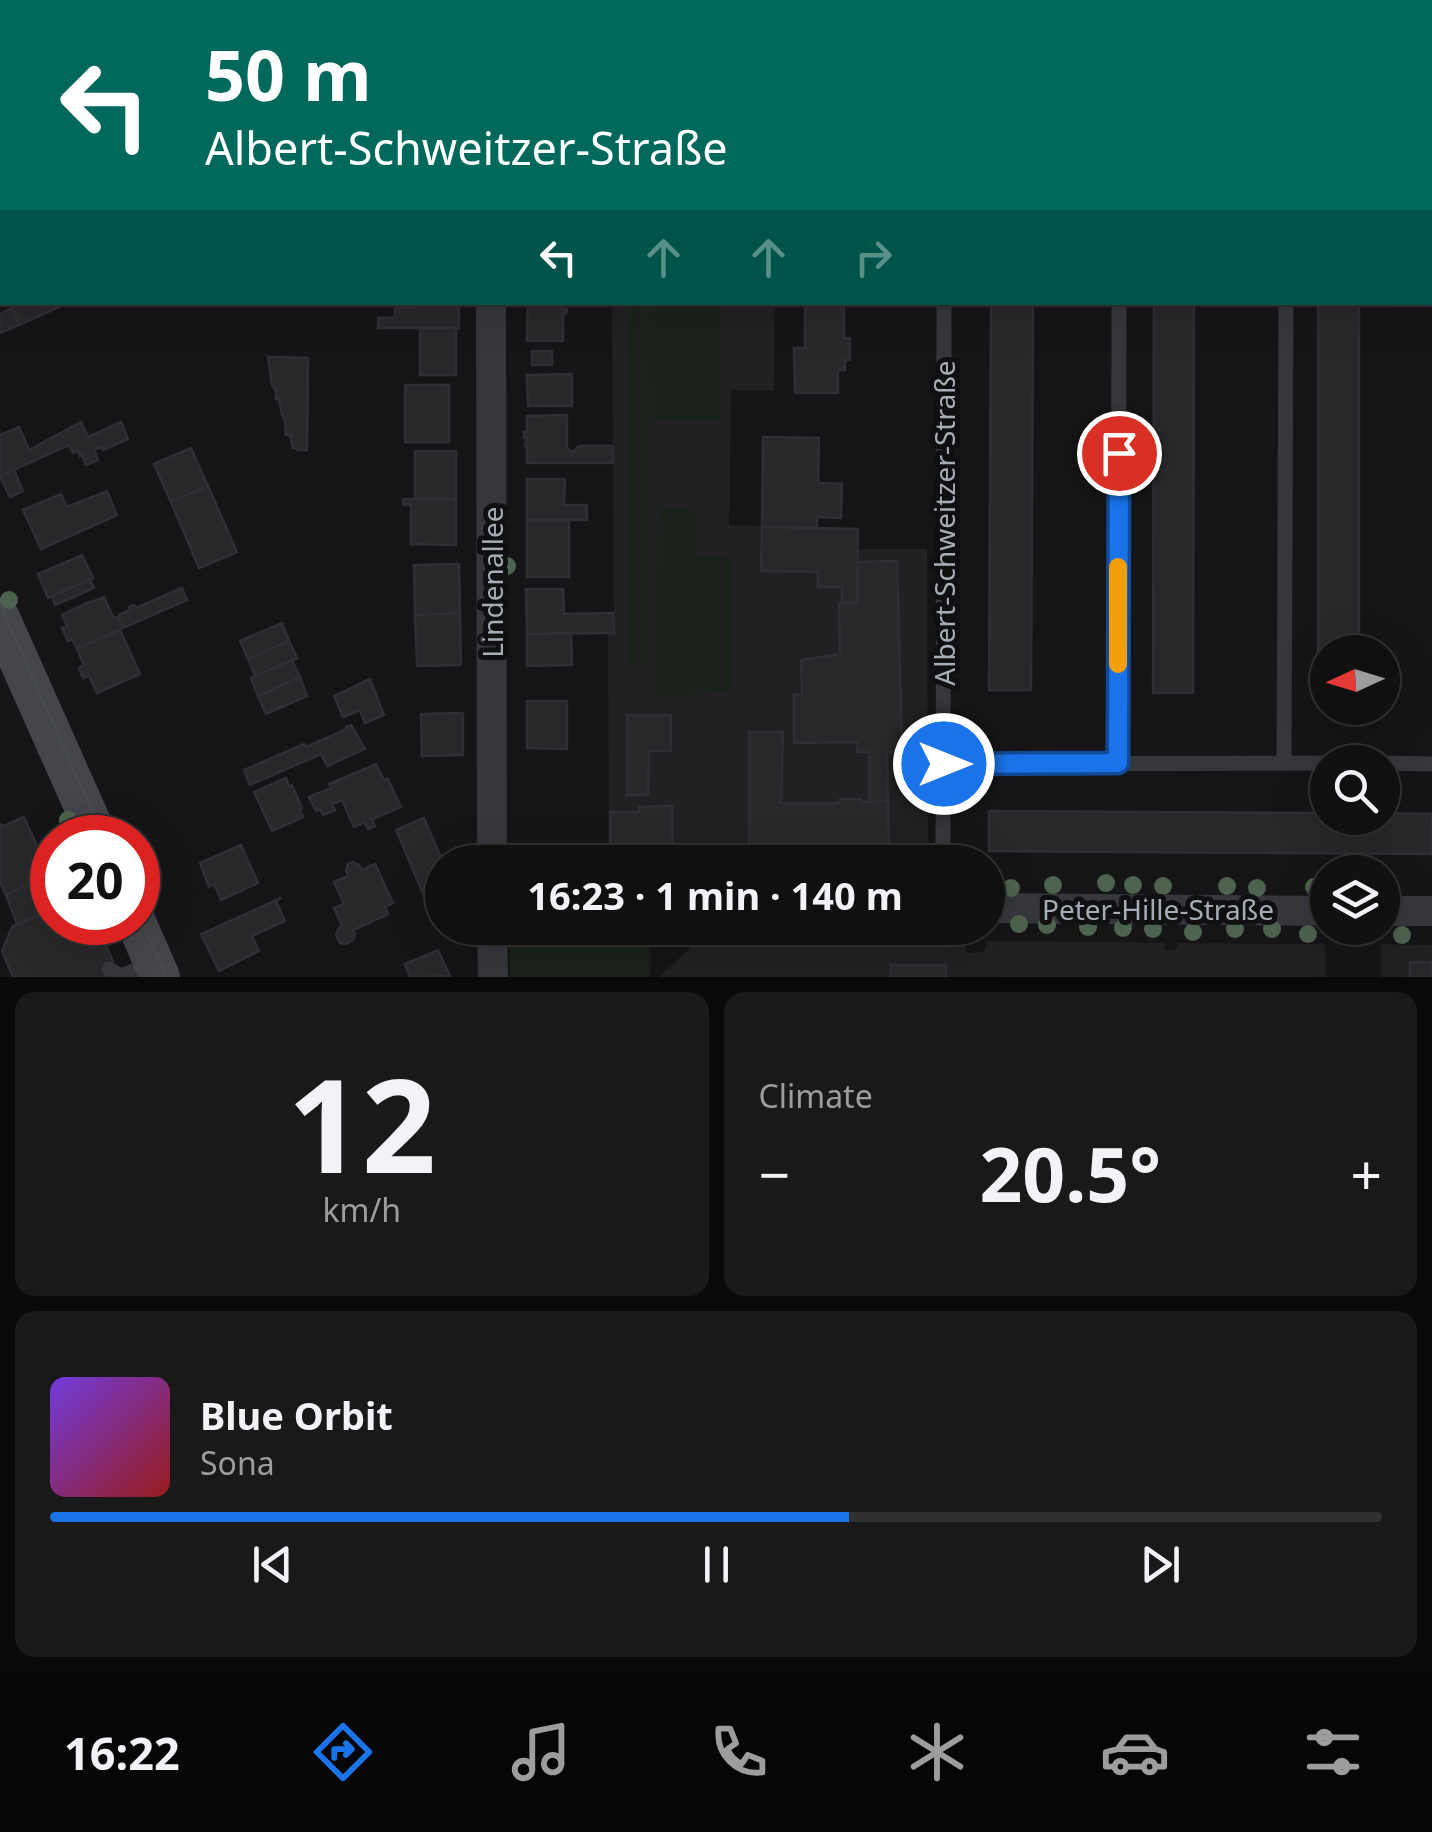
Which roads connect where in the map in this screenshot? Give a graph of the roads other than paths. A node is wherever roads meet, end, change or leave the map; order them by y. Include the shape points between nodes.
1 (491, 305) edge
2 (944, 305) edge
3 (1119, 305) edge
4 (1286, 305) edge
5 (0, 618) edge
6 (1118, 763) junction
7 (944, 764) junction
8 (1284, 764) junction
9 (1310, 764) edge
10 (1400, 764) edge
11 (1432, 764) edge
12 (88, 815) edge
13 (492, 845) edge
14 (943, 845) edge
15 (1005, 908) edge
16 (1310, 911) edge
17 (1400, 911) edge
18 (1432, 911) edge
19 (146, 945) edge
20 (492, 945) edge
21 (109, 969) dead end
22 (157, 970) edge
23 (493, 977) edge

1 - 13 street, Lindenallee
2 - 7 lane, Albert-Schweitzer-Straße
3 - 6 lane
4 - 8 lane
5 - 12 main road
6 - 7 lane
6 - 8 lane
7 - 14 lane, Albert-Schweitzer-Straße
8 - 9 lane
10 - 11 lane
15 - 16 street, Peter-Hille-Straße
17 - 18 street
19 - 22 main road
20 - 23 street
21 - 22 lane via 121,976

